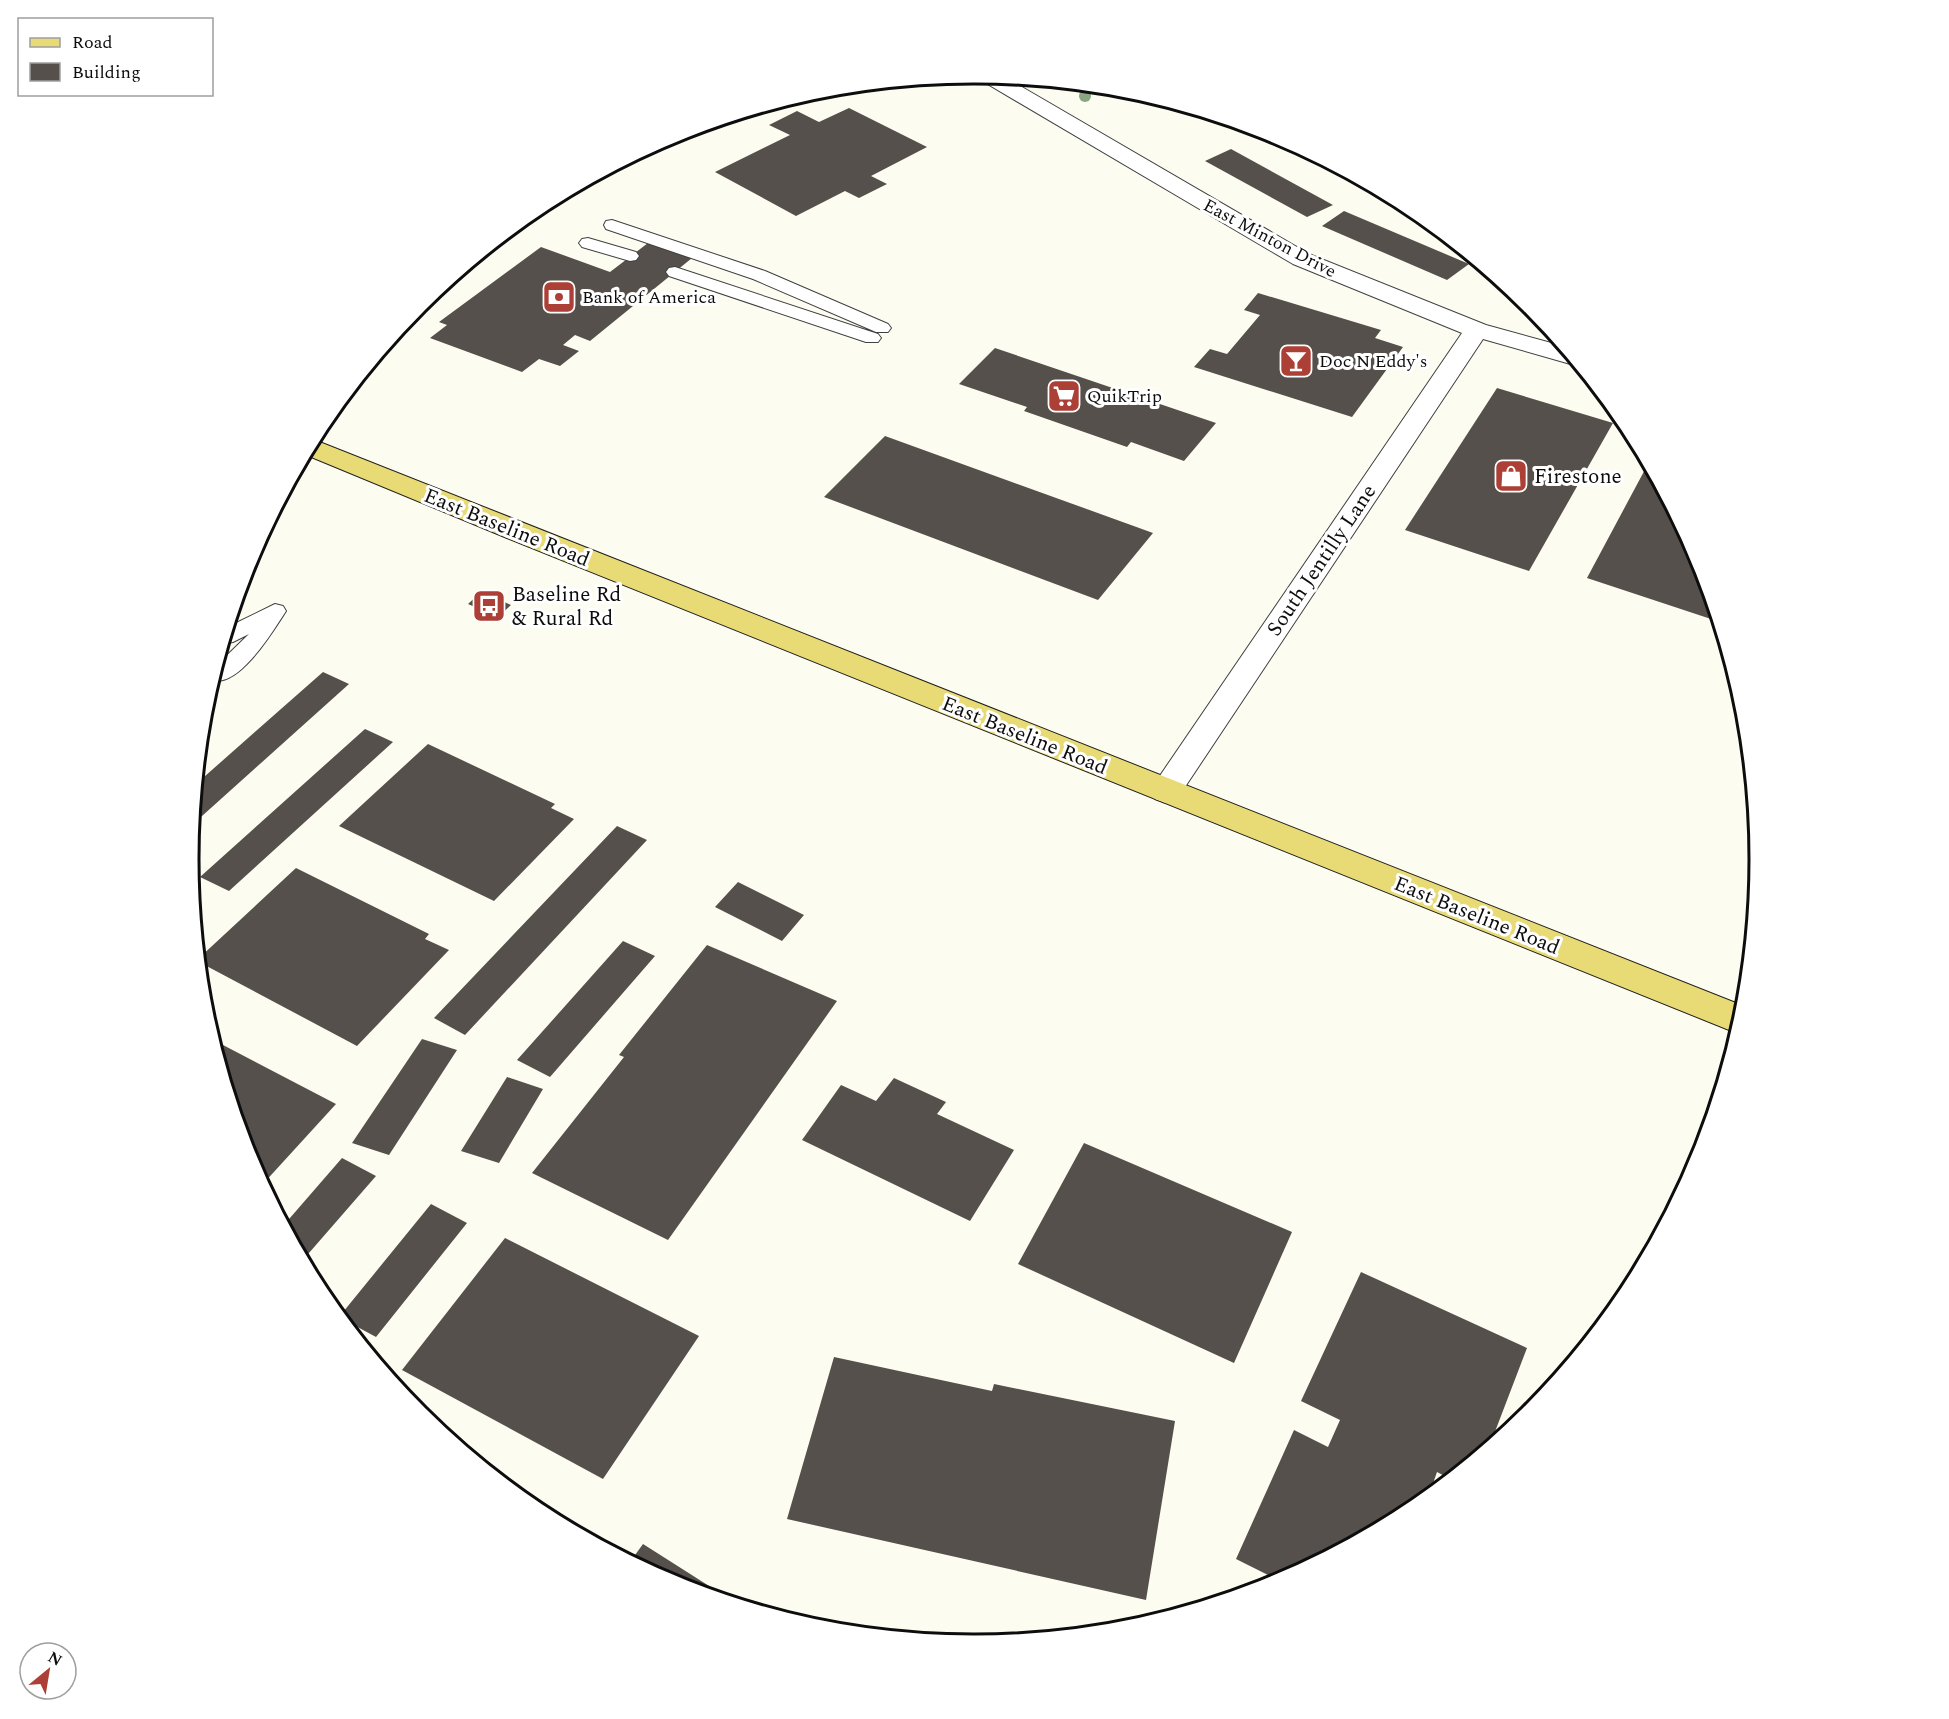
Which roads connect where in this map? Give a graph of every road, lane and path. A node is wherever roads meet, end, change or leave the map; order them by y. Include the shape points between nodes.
1 (1003, 85) edge
2 (635, 253) dead end
3 (680, 268) dead end
4 (1477, 330) junction
5 (1563, 354) edge
6 (317, 449) edge
7 (233, 633) edge
8 (224, 664) edge
9 (1166, 791) junction
10 (1734, 1017) edge

1 - 4 street, East Minton Drive via 1302,259
2 - 3 lane via 599,234 759,275 877,333
4 - 5 street, East Minton Drive
4 - 9 street, South Jentilly Lane
6 - 9 main road, East Baseline Road
7 - 8 lane via 275,611 254,642
9 - 10 main road, East Baseline Road

